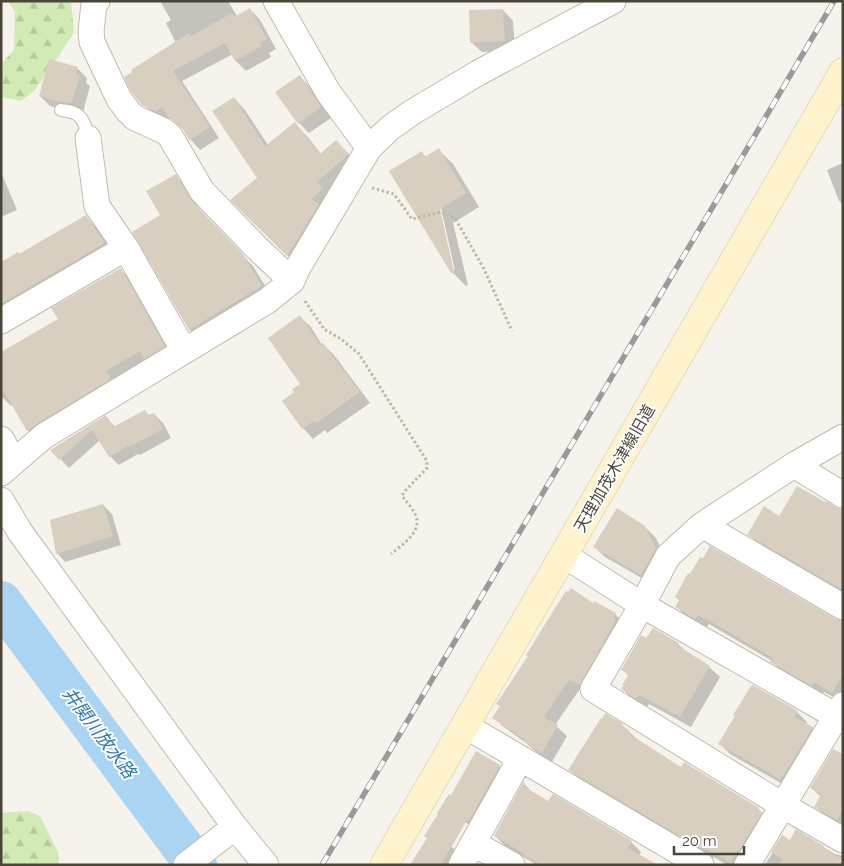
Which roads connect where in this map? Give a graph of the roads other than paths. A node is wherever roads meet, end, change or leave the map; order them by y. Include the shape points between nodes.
1 (97, 1) edge
2 (276, 1) edge
3 (613, 1) edge
4 (843, 72) edge
5 (61, 110) dead end
6 (88, 138) joint
7 (369, 148) junction
8 (126, 248) junction
9 (292, 281) junction
10 (1, 321) edge
11 (184, 351) junction
12 (843, 437) edge
13 (1, 439) edge
14 (794, 465) junction
15 (8, 467) edge
16 (843, 495) edge
17 (1, 500) edge
18 (702, 525) junction
19 (564, 555) junction
20 (642, 605) junction
21 (843, 607) edge
22 (841, 713) edge
23 (464, 725) junction
24 (520, 758) junction
25 (782, 805) junction
26 (231, 830) junction
27 (843, 840) edge
28 (473, 843) junction
29 (186, 865) edge
30 (266, 865) edge
31 (384, 865) edge
32 (461, 865) edge
33 (512, 865) edge
34 (701, 865) edge
35 (747, 865) edge

1 - 9 street via 94,4 92,42 119,99 134,118 164,130 170,136 202,190
2 - 7 street via 328,92
3 - 7 street via 478,73 404,118
4 - 19 street, 天理加茂木津線旧道
5 - 6 lane via 75,113 87,129
6 - 8 street via 98,206
7 - 9 street
8 - 10 street
8 - 11 street
9 - 11 street via 267,301
11 - 15 street via 44,436
12 - 14 street
13 - 15 street
14 - 16 street
14 - 18 street
17 - 26 street via 20,532
18 - 20 street via 668,556
18 - 21 street
19 - 20 street
19 - 23 street, 天理加茂木津線旧道
20 - 22 street
20 - 25 street via 593,689
22 - 25 street
23 - 24 street
23 - 31 street, 天理加茂木津線旧道
24 - 28 street
24 - 34 street
25 - 27 street
25 - 35 street
26 - 29 street
26 - 30 street
28 - 32 street
28 - 33 street

